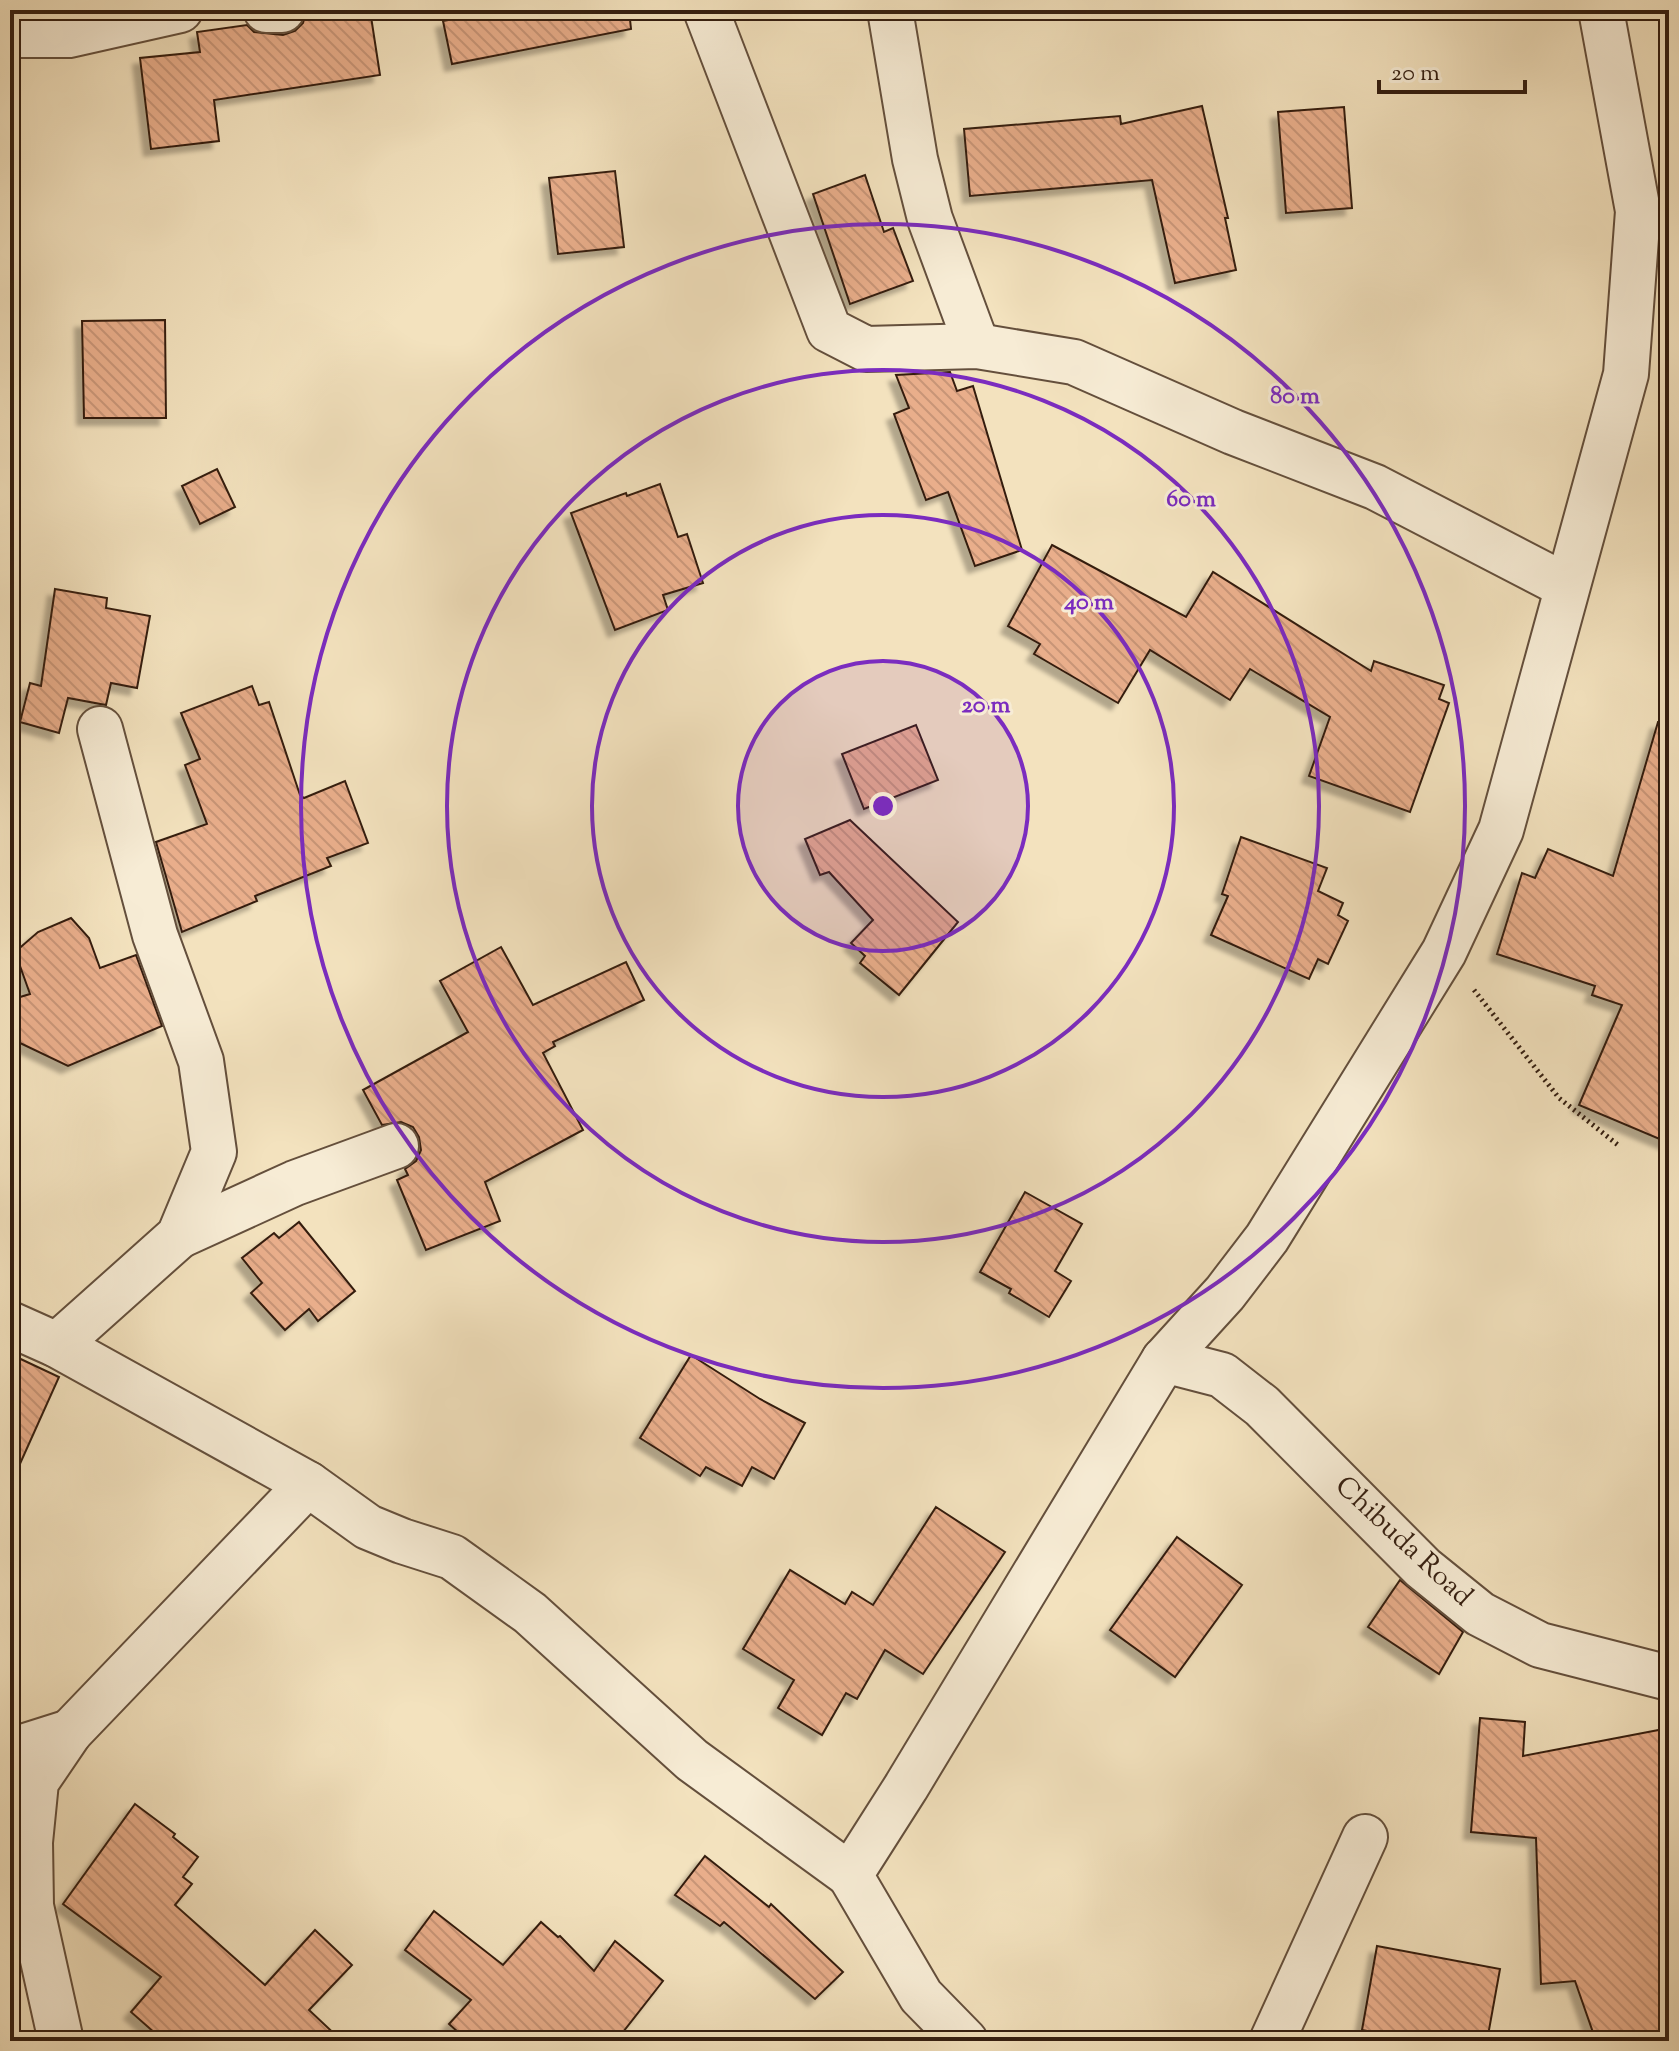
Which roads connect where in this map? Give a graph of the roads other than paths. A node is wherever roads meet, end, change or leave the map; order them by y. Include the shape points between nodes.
1 (180, 10) edge
2 (266, 10) edge
3 (282, 10) edge
4 (706, 10) edge
5 (890, 10) edge
6 (1601, 10) edge
7 (10, 35) edge
8 (1653, 216) edge
9 (977, 346) junction
10 (1566, 586) junction
11 (100, 729) dead end
12 (396, 1146) dead end
13 (179, 1236) junction
14 (10, 1324) edge
15 (57, 1345) junction
16 (1164, 1360) junction
17 (308, 1484) junction
18 (1669, 1678) edge
19 (70, 1732) junction
20 (10, 1751) edge
21 (1365, 1837) dead end
22 (850, 1875) junction
23 (61, 2041) edge
24 (965, 2041) edge
25 (1272, 2041) edge

1 - 7 street via 69,35
2 - 3 street
4 - 9 street via 829,330 866,349
5 - 9 street via 930,219
6 - 8 street
8 - 10 street via 1626,374
9 - 10 street via 1074,362 1375,487
10 - 16 street via 1501,830 1444,952 1267,1238
11 - 13 street via 155,935 201,1061 214,1152
12 - 13 street via 295,1183
13 - 15 street
14 - 15 street
15 - 17 street
16 - 18 street, Chibuda Road via 1222,1375 1262,1406 1423,1568 1480,1614 1540,1645
16 - 22 street
17 - 19 street
17 - 22 street via 368,1527 452,1557 530,1613 692,1760
19 - 20 street
19 - 23 street via 36,1782 30,1842 31,1906
21 - 25 street
22 - 24 street via 921,1996

